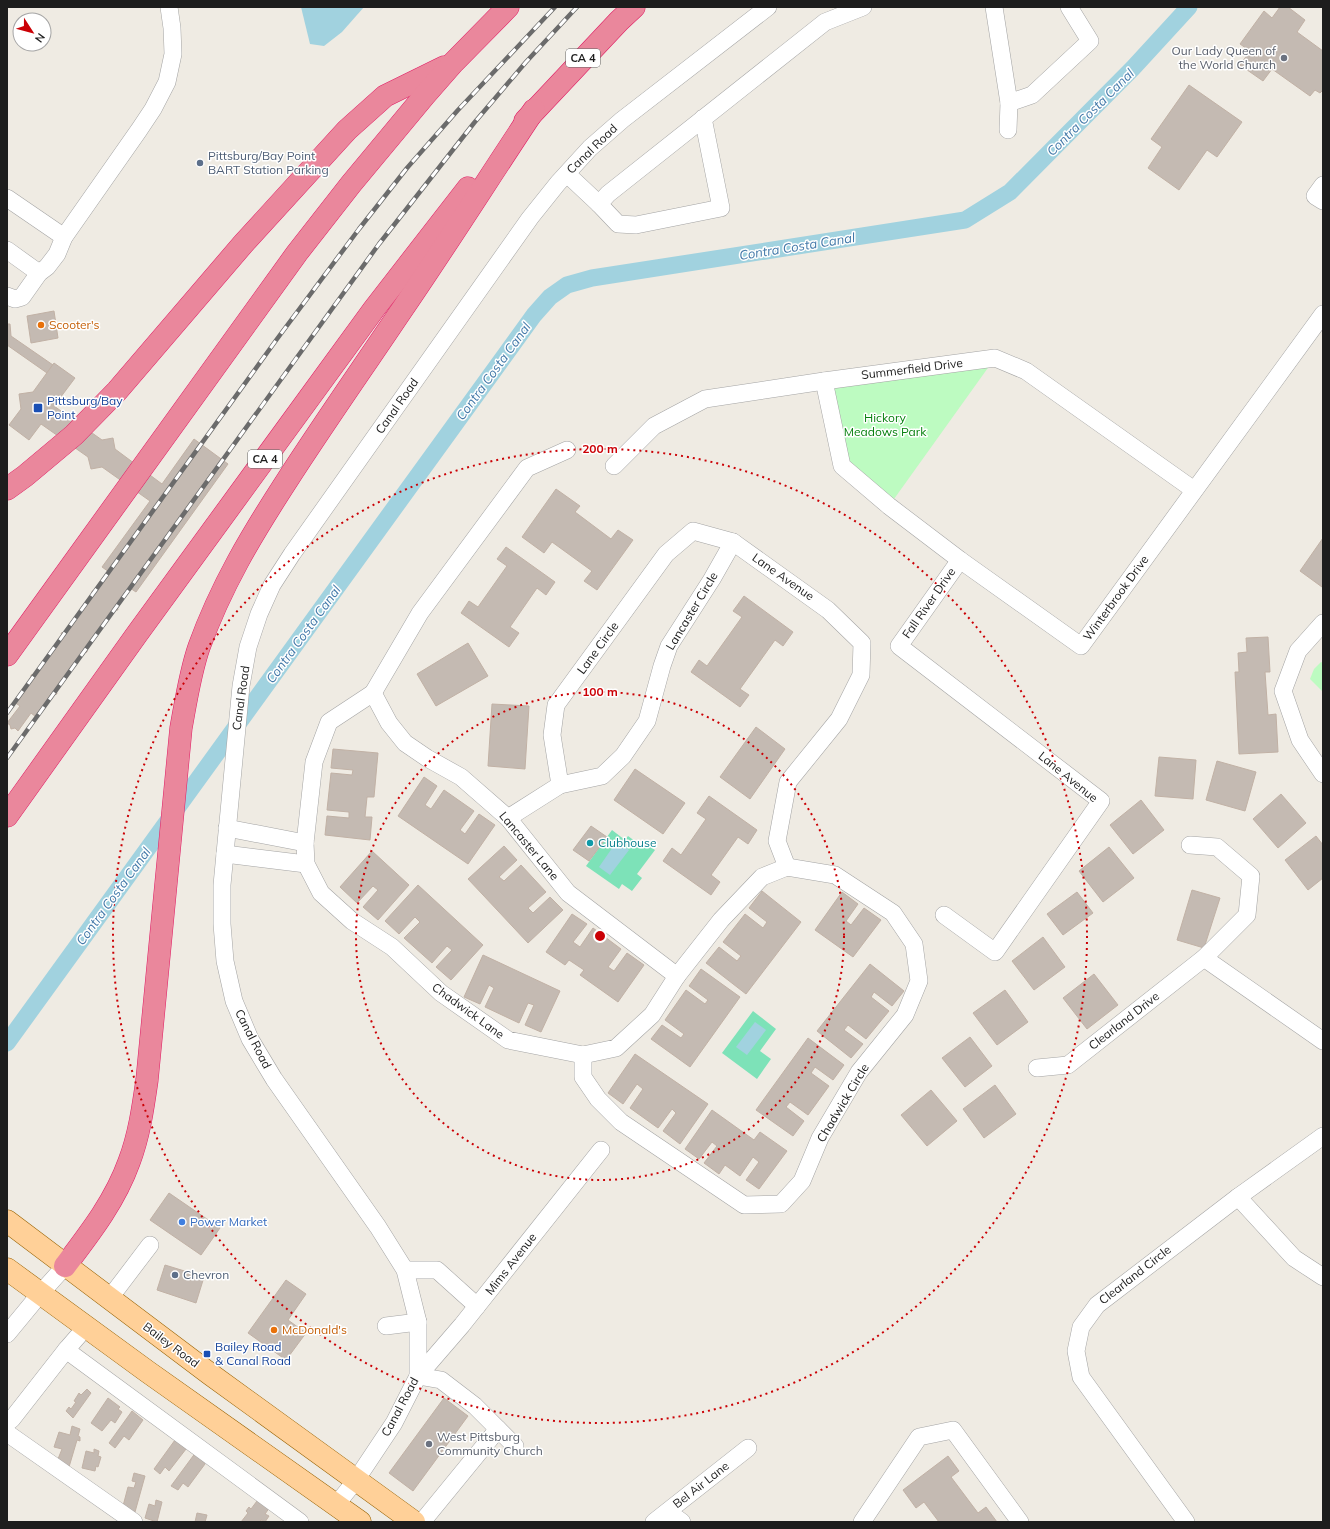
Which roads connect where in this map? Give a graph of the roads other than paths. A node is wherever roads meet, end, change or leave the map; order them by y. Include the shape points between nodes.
1 (169, 7) edge
2 (508, 7) edge
3 (634, 7) edge
4 (768, 7) edge
5 (863, 7) edge
6 (994, 7) edge
7 (1069, 7) edge
8 (453, 63) junction
9 (1009, 102) junction
10 (534, 110) junction
11 (703, 118) junction
12 (1008, 130) dead end
13 (567, 174) junction
14 (1323, 185) edge
15 (7, 198) edge
16 (1323, 201) edge
17 (599, 204) junction
18 (64, 237) junction
19 (7, 250) edge
20 (39, 273) junction
21 (7, 296) edge
22 (1323, 314) edge
23 (824, 381) junction
24 (567, 450) dead end
25 (614, 466) dead end
26 (7, 489) edge
27 (1194, 490) junction
28 (693, 531) joint
29 (733, 542) junction
30 (960, 560) junction
31 (1323, 624) edge
32 (899, 646) joint
33 (7, 655) edge
34 (373, 693) junction
35 (1323, 774) edge
36 (560, 785) junction
37 (7, 816) edge
38 (508, 818) junction
39 (227, 828) junction
40 (305, 843) junction
41 (1190, 845) dead end
42 (225, 854) junction
43 (306, 864) junction
44 (788, 867) junction
45 (944, 915) dead end
46 (1204, 958) junction
47 (677, 976) junction
48 (1323, 1041) edge
49 (584, 1055) junction
50 (1037, 1068) dead end
51 (1323, 1136) edge
52 (601, 1150) dead end
53 (1238, 1197) junction
54 (7, 1221) edge
55 (150, 1245) dead end
56 (65, 1266) junction
57 (7, 1269) edge
58 (405, 1270) junction
59 (1323, 1276) edge
60 (40, 1294) junction
61 (109, 1299) junction
62 (478, 1306) junction
63 (418, 1322) junction
64 (386, 1326) dead end
65 (86, 1327) junction
66 (7, 1334) edge
67 (66, 1350) junction
68 (418, 1376) junction
69 (7, 1423) edge
70 (498, 1429) junction
71 (7, 1432) edge
72 (514, 1446) dead end
73 (748, 1448) dead end
74 (356, 1480) junction
75 (336, 1505) junction
76 (668, 1512) junction
77 (134, 1522) edge
78 (300, 1522) edge
79 (360, 1522) edge
80 (414, 1522) edge
81 (422, 1522) edge
82 (654, 1522) edge
83 (682, 1522) edge
84 (862, 1522) edge
85 (1020, 1522) edge
86 (1186, 1522) edge

1 - 18 street via 173,54 167,82 153,109
2 - 8 highway
3 - 10 highway, CA 4
4 - 13 street, Canal Road via 622,120 590,148
5 - 11 street via 825,22
6 - 9 street
7 - 9 street via 1090,41 1032,95
8 - 26 highway via 385,96 347,130 243,244 117,391 74,435
8 - 33 highway via 387,139 297,253
9 - 12 street
10 - 37 highway, CA 4 via 451,208 369,316
10 - 56 highway via 308,448 236,562 216,605 199,648 186,695 147,1080 140,1122 130,1161 117,1191
11 - 17 street
11 - 17 street via 720,208 636,225 618,224
13 - 17 street
13 - 39 street, Canal Road via 525,225 272,585 248,647 241,686
14 - 16 street via 1315,196
15 - 18 street
18 - 20 street via 57,254
19 - 20 street
20 - 21 street via 22,297 15,299
22 - 27 street, Winterbrook Drive
23 - 25 street, Summerfield Drive via 705,399 654,426
23 - 27 street, Summerfield Drive via 996,358 1026,371
23 - 30 street, Winterbrook Drive via 842,466 889,506
24 - 34 street via 527,468 420,613
27 - 30 street, Winterbrook Drive via 1081,646
28 - 29 street, Lane Avenue
28 - 36 street, Lane Circle via 666,554 556,705 552,735
29 - 36 street, Lancaster Circle via 669,646 647,721 623,756 602,776
29 - 44 street, Lane Avenue via 828,610 862,643 861,675 839,719 788,782 777,841
30 - 32 street, Fall River Drive
31 - 35 street via 1298,651 1283,691 1300,740
32 - 45 street, Lane Avenue via 1101,802 995,952
34 - 38 street, Lancaster Lane via 389,723 405,743 461,777
34 - 40 street, Chadwick Lane via 329,722 314,762
36 - 38 street, Lancaster Circle
38 - 47 street, Lancaster Lane via 568,893
39 - 40 street
39 - 42 street, Canal Road
40 - 43 street, Chadwick Lane
41 - 46 street, Clearland Drive via 1217,847 1251,876 1247,915
42 - 43 street
42 - 58 street, Canal Road via 222,924 225,961 234,1000 247,1032 274,1079 378,1227
43 - 49 street, Chadwick Lane via 321,892 352,921 392,947 441,993 508,1040
44 - 47 street, Chadwick Lane via 762,877 721,920
44 - 49 street, Chadwick Circle via 835,875 893,913 914,944 918,981 905,1015 859,1072 820,1138 802,1181 781,1204 744,1205 621,1122 598,1099 583,1077
46 - 48 street
46 - 50 street, Clearland Drive via 1068,1065
47 - 49 street, Chadwick Lane via 652,1015 616,1048
51 - 53 street, Clearland Circle
52 - 62 street, Mims Avenue
53 - 59 street via 1294,1258
53 - 86 street, Clearland Circle via 1097,1305 1081,1327 1076,1351 1080,1377
54 - 56 main road, Bailey Road
55 - 61 street
56 - 60 street
56 - 61 main road, Bailey Road
57 - 60 main road
58 - 62 street via 437,1270
58 - 63 street, Canal Road
60 - 65 main road
60 - 66 street
61 - 74 main road, Bailey Road
62 - 68 street, Mims Avenue
63 - 64 street
63 - 68 street, Canal Road
65 - 67 street
65 - 75 main road
67 - 69 street
67 - 78 street
68 - 70 street via 441,1380 475,1406
68 - 74 street, Canal Road via 394,1423
70 - 72 street
70 - 81 street
71 - 77 street
73 - 76 street, Bel Air Lane
74 - 75 street, Canal Road
74 - 80 main road, Bailey Road
75 - 79 main road
76 - 82 street, Bel Air Lane
76 - 83 street
84 - 85 street via 919,1437 953,1430

